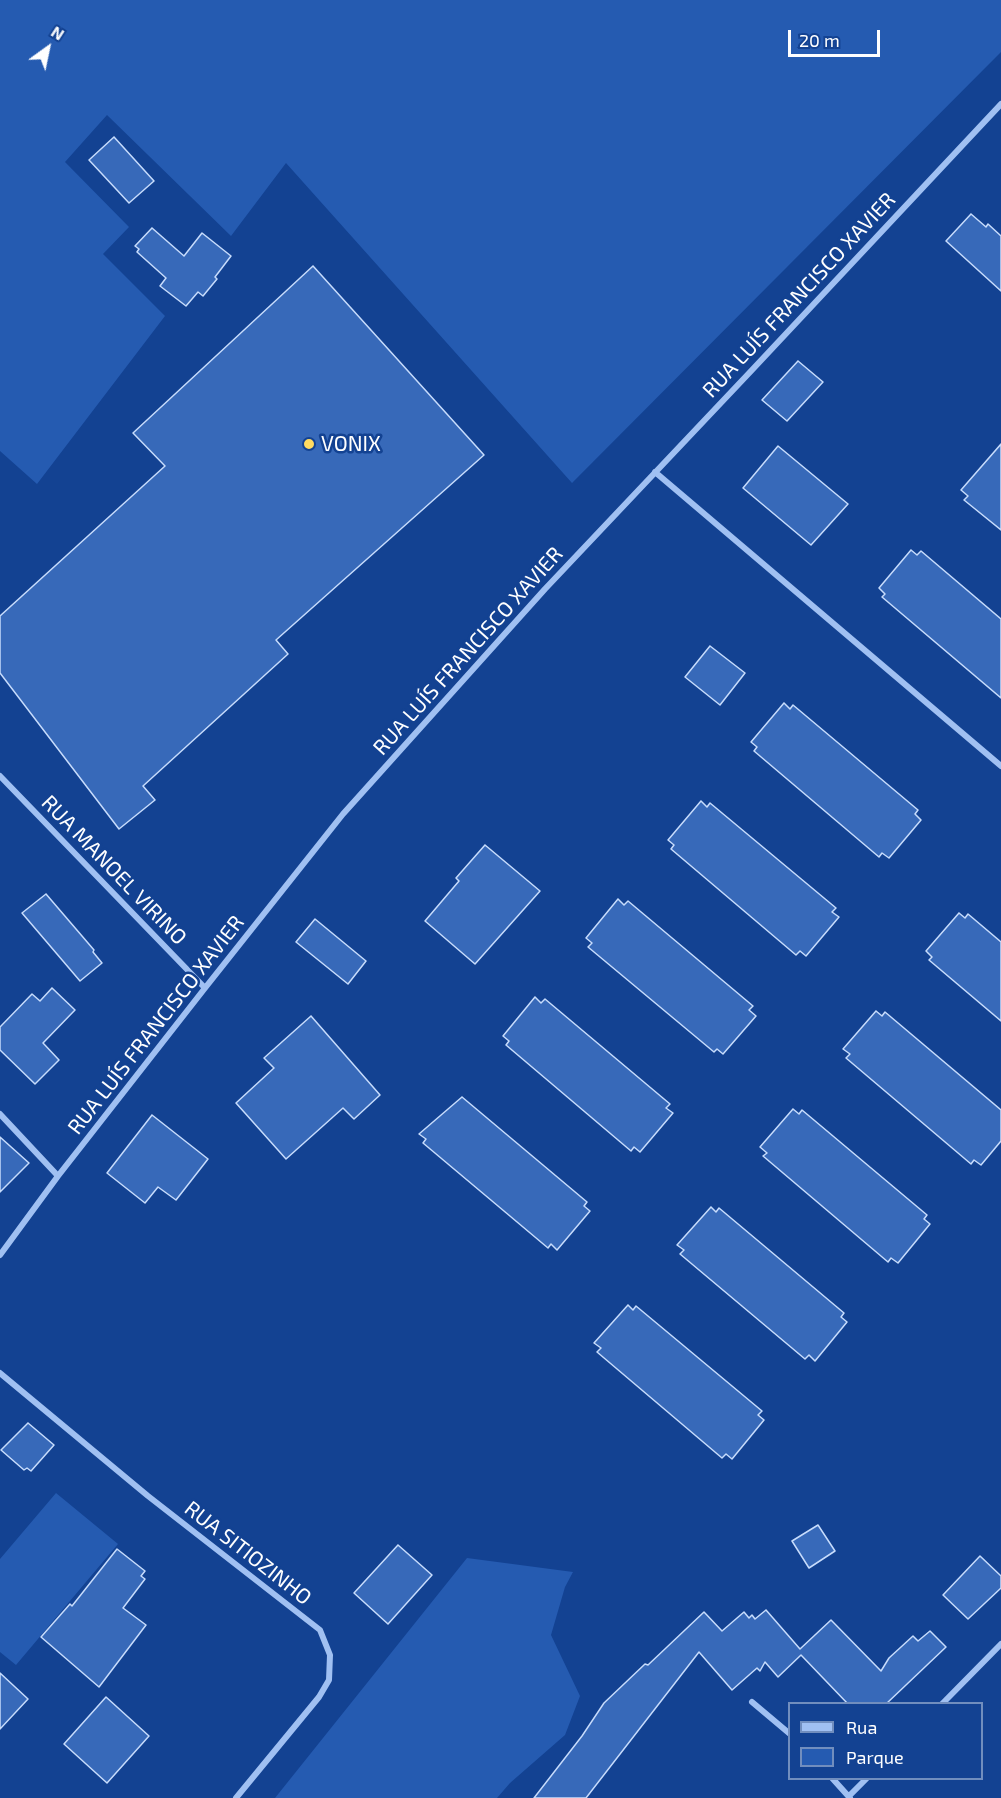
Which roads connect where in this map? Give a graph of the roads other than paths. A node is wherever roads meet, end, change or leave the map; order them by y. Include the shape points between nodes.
1 (1001, 104) edge
2 (655, 472) junction
3 (1001, 766) edge
4 (0, 776) edge
5 (205, 988) junction
6 (0, 1114) edge
7 (58, 1176) junction
8 (0, 1255) edge
9 (0, 1373) edge
10 (1001, 1644) edge
11 (752, 1702) dead end
12 (944, 1702) edge
13 (788, 1733) edge
14 (833, 1780) edge
15 (866, 1780) edge
16 (849, 1797) edge
17 (236, 1798) edge

1 - 2 street, RUA LUÍS FRANCISCO XAVIER
2 - 3 street
2 - 5 street, RUA LUÍS FRANCISCO XAVIER via 544,589 343,814
4 - 5 street, RUA MANOEL VIRINO
5 - 7 street, RUA LUÍS FRANCISCO XAVIER
6 - 7 street
7 - 8 street, RUA LUÍS FRANCISCO XAVIER
9 - 17 street, RUA SITIOZINHO via 148,1496 320,1630 330,1655 329,1680
10 - 12 street
11 - 13 street
14 - 16 street
15 - 16 street

